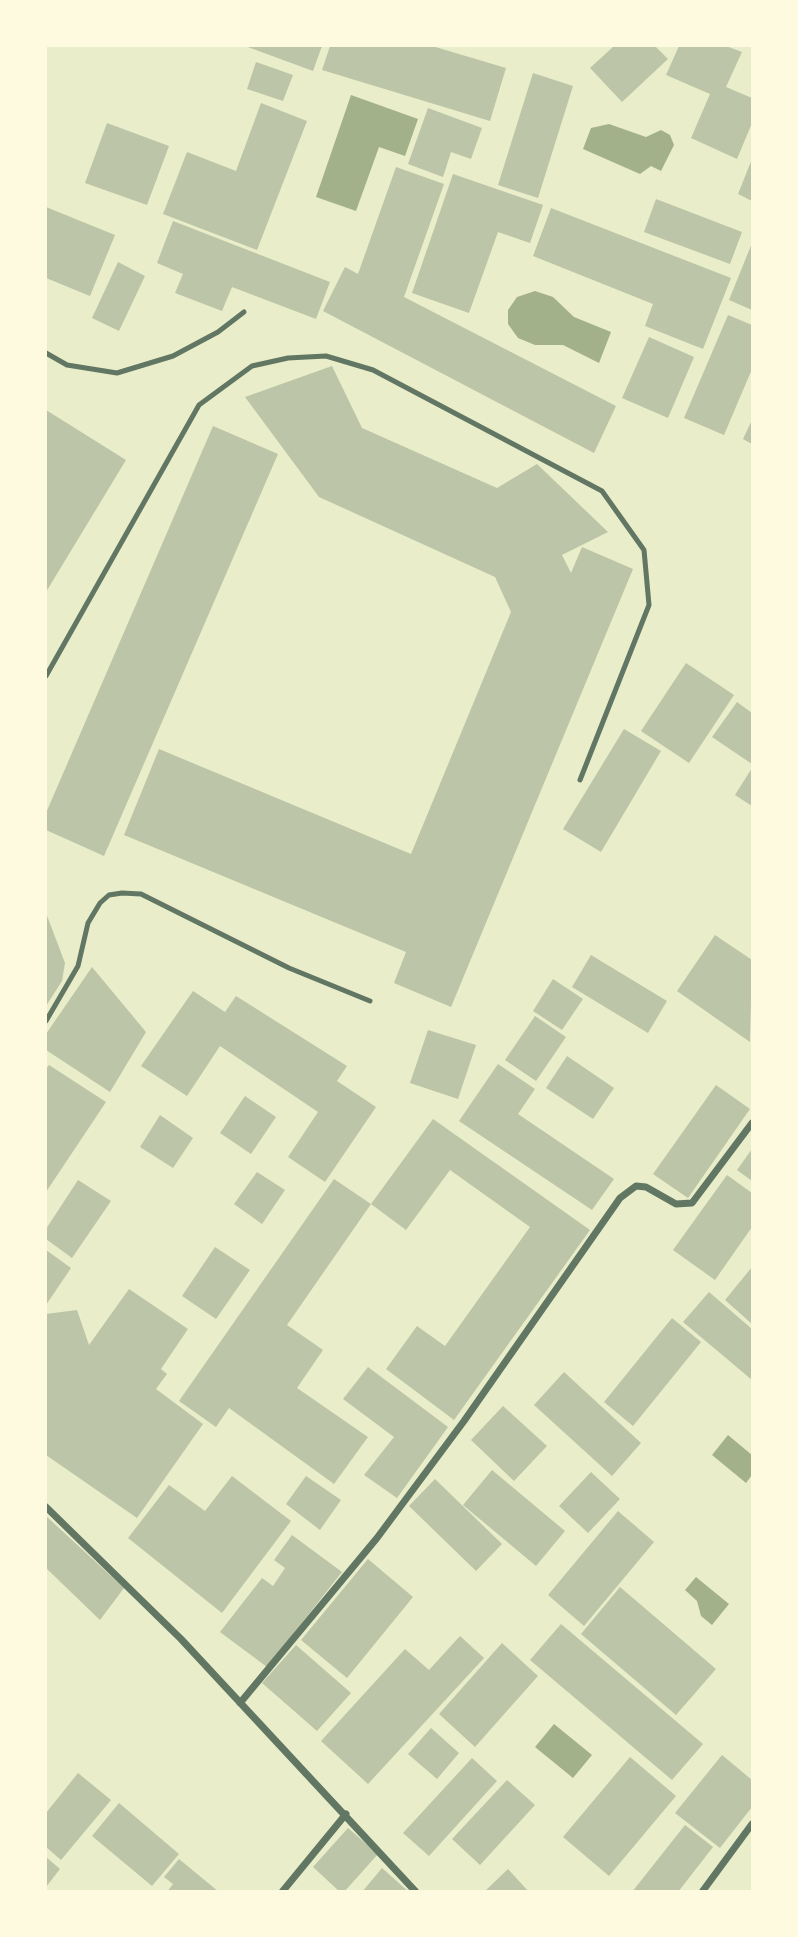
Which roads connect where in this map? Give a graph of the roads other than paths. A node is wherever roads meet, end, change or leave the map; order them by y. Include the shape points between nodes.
1 (244, 312) dead end
2 (46, 353) edge
3 (46, 676) edge
4 (580, 780) dead end
5 (370, 1001) dead end
6 (46, 1021) edge
7 (752, 1123) edge
8 (46, 1507) edge
9 (240, 1703) junction
10 (346, 1814) junction
11 (752, 1824) edge
12 (282, 1892) edge
13 (416, 1892) edge
14 (702, 1892) edge

1 - 2 lane via 173,356 117,373 67,365
3 - 4 lane via 199,405 252,366 326,356 373,370 602,491 644,550 649,605
5 - 6 lane via 289,968 141,894 122,893 109,895 88,923 78,967
7 - 9 street via 692,1203 676,1204 636,1186 620,1198 377,1538
8 - 9 street
9 - 10 street
10 - 12 street
10 - 13 street
11 - 14 street

